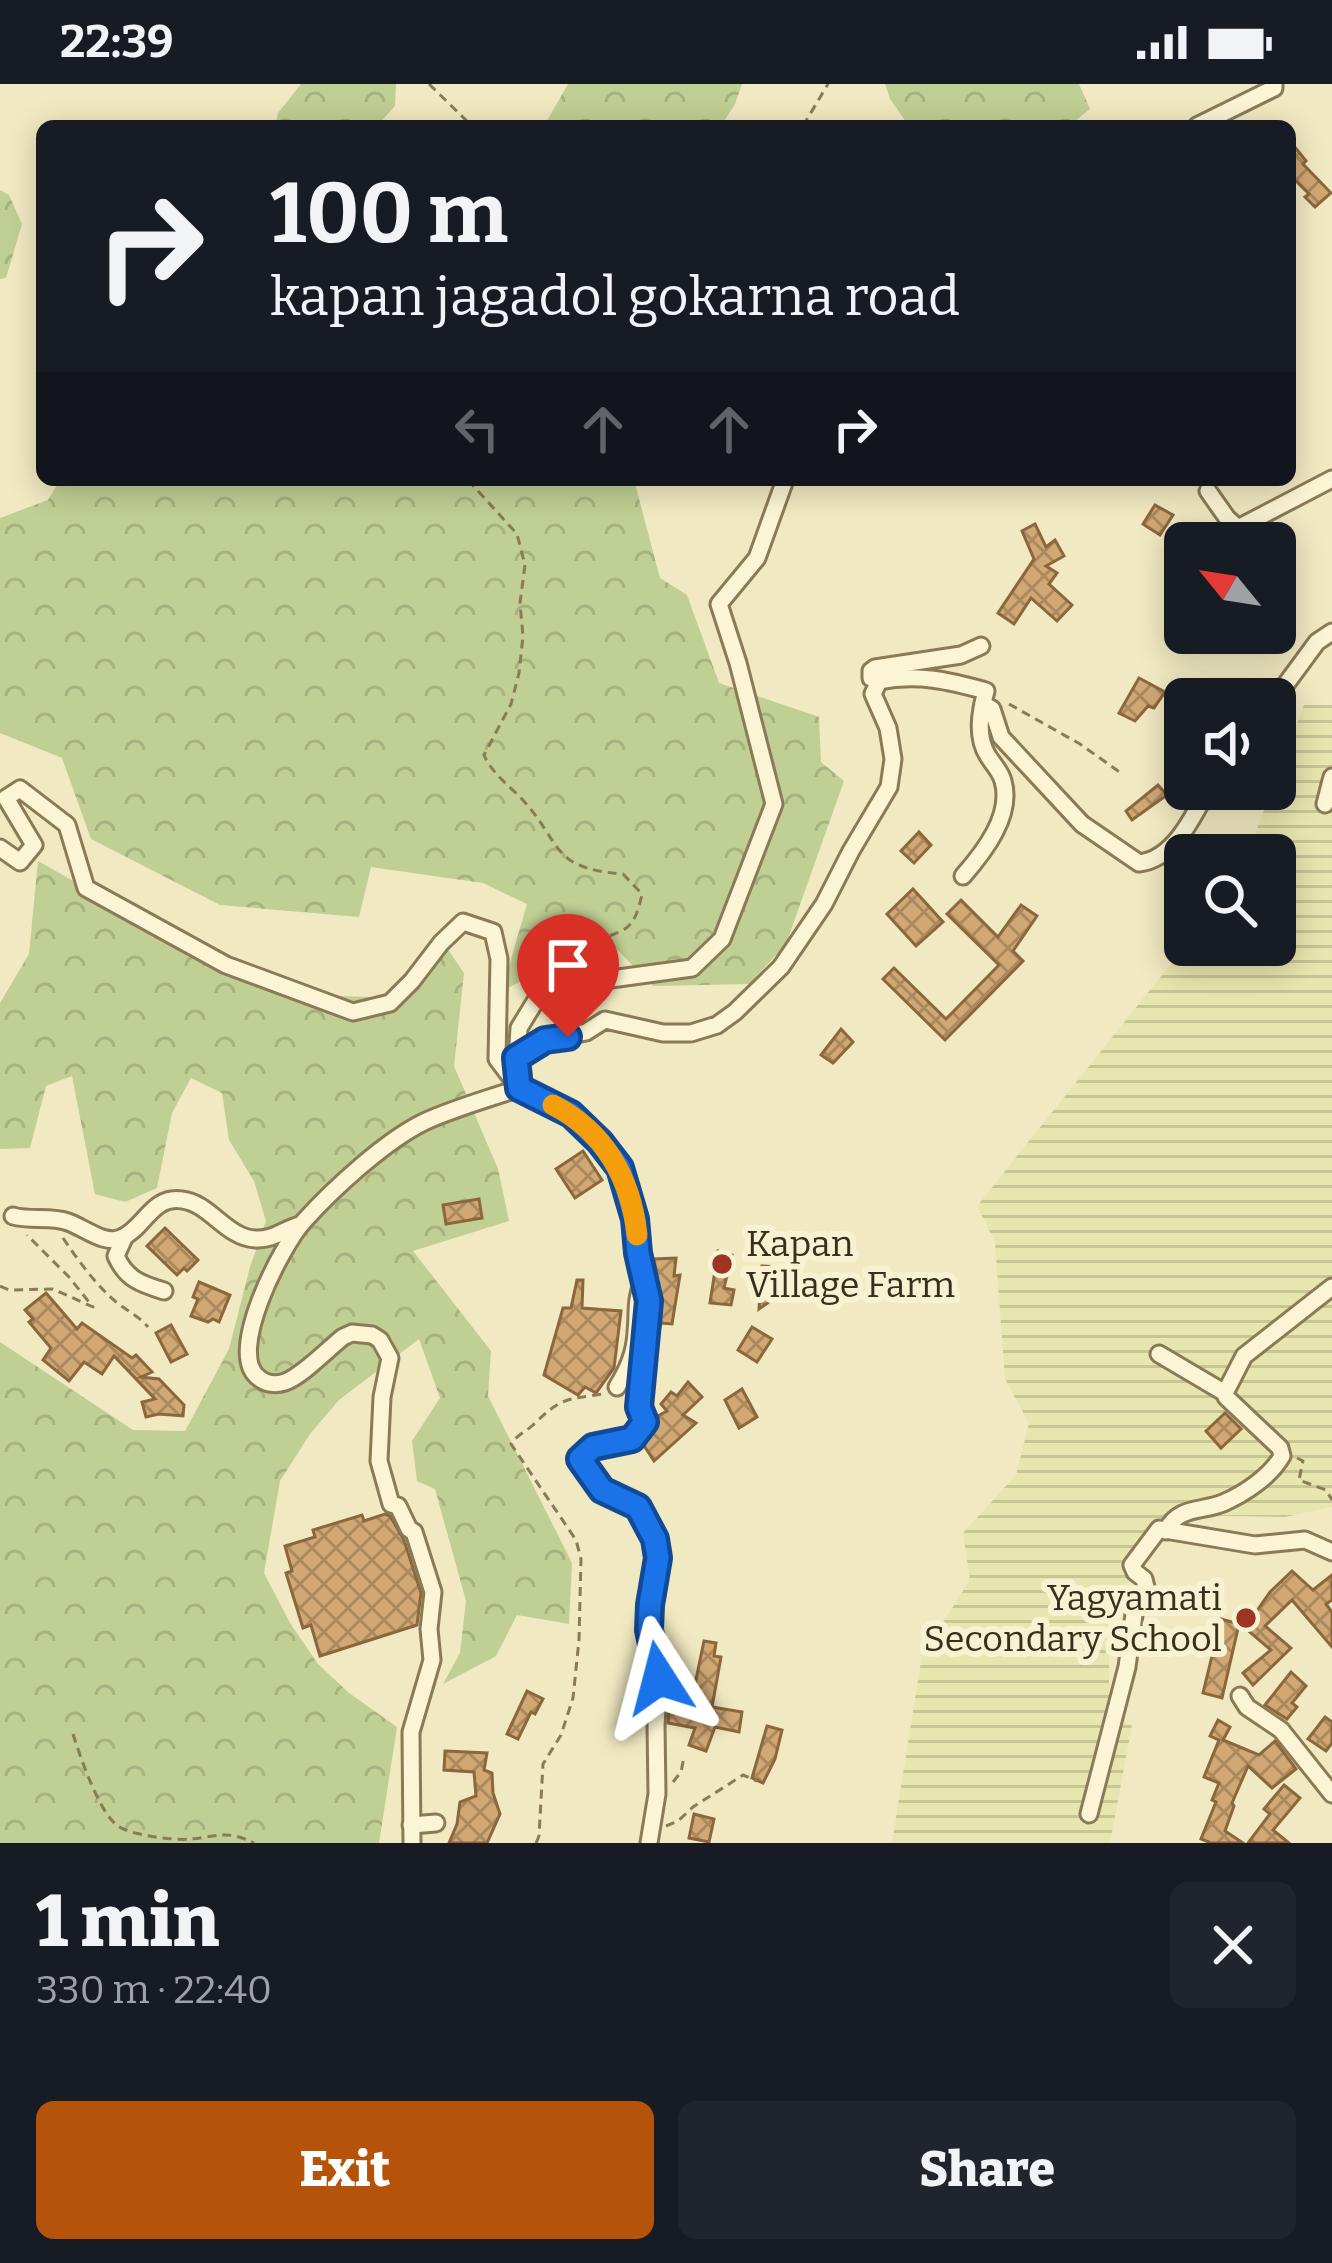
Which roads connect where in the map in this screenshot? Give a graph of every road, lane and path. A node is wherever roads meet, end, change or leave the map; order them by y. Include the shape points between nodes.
1 (429, 84) edge
2 (828, 84) edge
3 (1274, 84) edge
4 (466, 120) edge
5 (807, 120) edge
6 (1209, 120) edge
7 (1332, 478) edge
8 (473, 486) edge
9 (783, 486) edge
10 (1208, 491) dead end
11 (1332, 632) edge
12 (981, 646) dead end
13 (1290, 678) edge
14 (879, 681) junction
15 (984, 698) junction
16 (1121, 773) dead end
17 (1332, 777) edge
18 (1324, 804) dead end
19 (1196, 810) edge
20 (0, 848) edge
21 (964, 876) dead end
22 (547, 994) junction
23 (516, 1058) junction
24 (519, 1088) junction
25 (17, 1218) joint
26 (52, 1220) junction
27 (300, 1225) junction
28 (124, 1238) junction
29 (645, 1281) junction
30 (0, 1286) edge
31 (1332, 1287) edge
32 (164, 1292) dead end
33 (148, 1327) dead end
34 (1159, 1354) dead end
35 (617, 1387) joint
36 (1225, 1393) junction
37 (1280, 1448) junction
38 (1332, 1500) edge
39 (1166, 1531) junction
40 (1332, 1552) edge
41 (1240, 1696) dead end
42 (73, 1734) dead end
43 (757, 1781) dead end
44 (1332, 1794) edge
45 (1089, 1814) dead end
46 (436, 1823) dead end
47 (412, 1834) edge
48 (651, 1836) edge
49 (254, 1843) edge
50 (536, 1843) edge

1 - 4 path
2 - 5 path
3 - 6 street
7 - 10 street via 1238,528
8 - 22 path via 517,534 525,565 519,673 484,754 564,857 590,871 623,874 641,894 638,914 621,934 568,958
9 - 22 street via 757,558 719,604 774,804 722,939 692,968
11 - 13 street
12 - 14 street via 874,668 871,678
14 - 15 street via 933,678
14 - 23 street via 873,694 888,728 889,787 781,967 717,1025 663,1034 605,1020
15 - 16 path via 1080,743
15 - 19 street via 1001,737 1082,824 1139,863 1154,862
15 - 21 street via 980,733 1004,790 994,832
17 - 18 street
20 - 24 street via 20,862 34,845 6,798 20,789 67,825 86,888 226,965 353,1012 390,1004 463,922 494,932 497,1059
22 - 23 street via 519,1028
23 - 24 street
24 - 27 street via 422,1123 359,1166
24 - 29 street via 571,1114 620,1168
25 - 26 street
25 - 30 path via 93,1307 52,1289
26 - 28 street via 107,1240
26 - 33 path via 77,1260
27 - 28 street via 250,1240 177,1199 164,1201
27 - 47 street via 261,1296 246,1353 251,1371 283,1383 343,1337 362,1332 380,1340 390,1358 379,1461 433,1592 432,1660 411,1732
28 - 32 street via 116,1256 122,1270
29 - 35 street via 631,1363
29 - 48 street via 645,1422 632,1439 593,1447 580,1459 602,1490 638,1507 655,1539 649,1630 659,1678 658,1794
31 - 36 street via 1244,1356
34 - 36 street
35 - 50 path via 559,1400 511,1444 581,1558 573,1698 543,1764
36 - 37 street
37 - 38 path via 1303,1461 1299,1480
37 - 39 street via 1275,1468 1261,1479 1224,1503 1187,1510
39 - 40 street via 1255,1545 1305,1540
39 - 45 street via 1159,1529 1132,1565 1146,1587
41 - 44 street via 1281,1730
42 - 49 path via 119,1828 187,1840 233,1833
43 - 48 path via 743,1775
46 - 47 street

